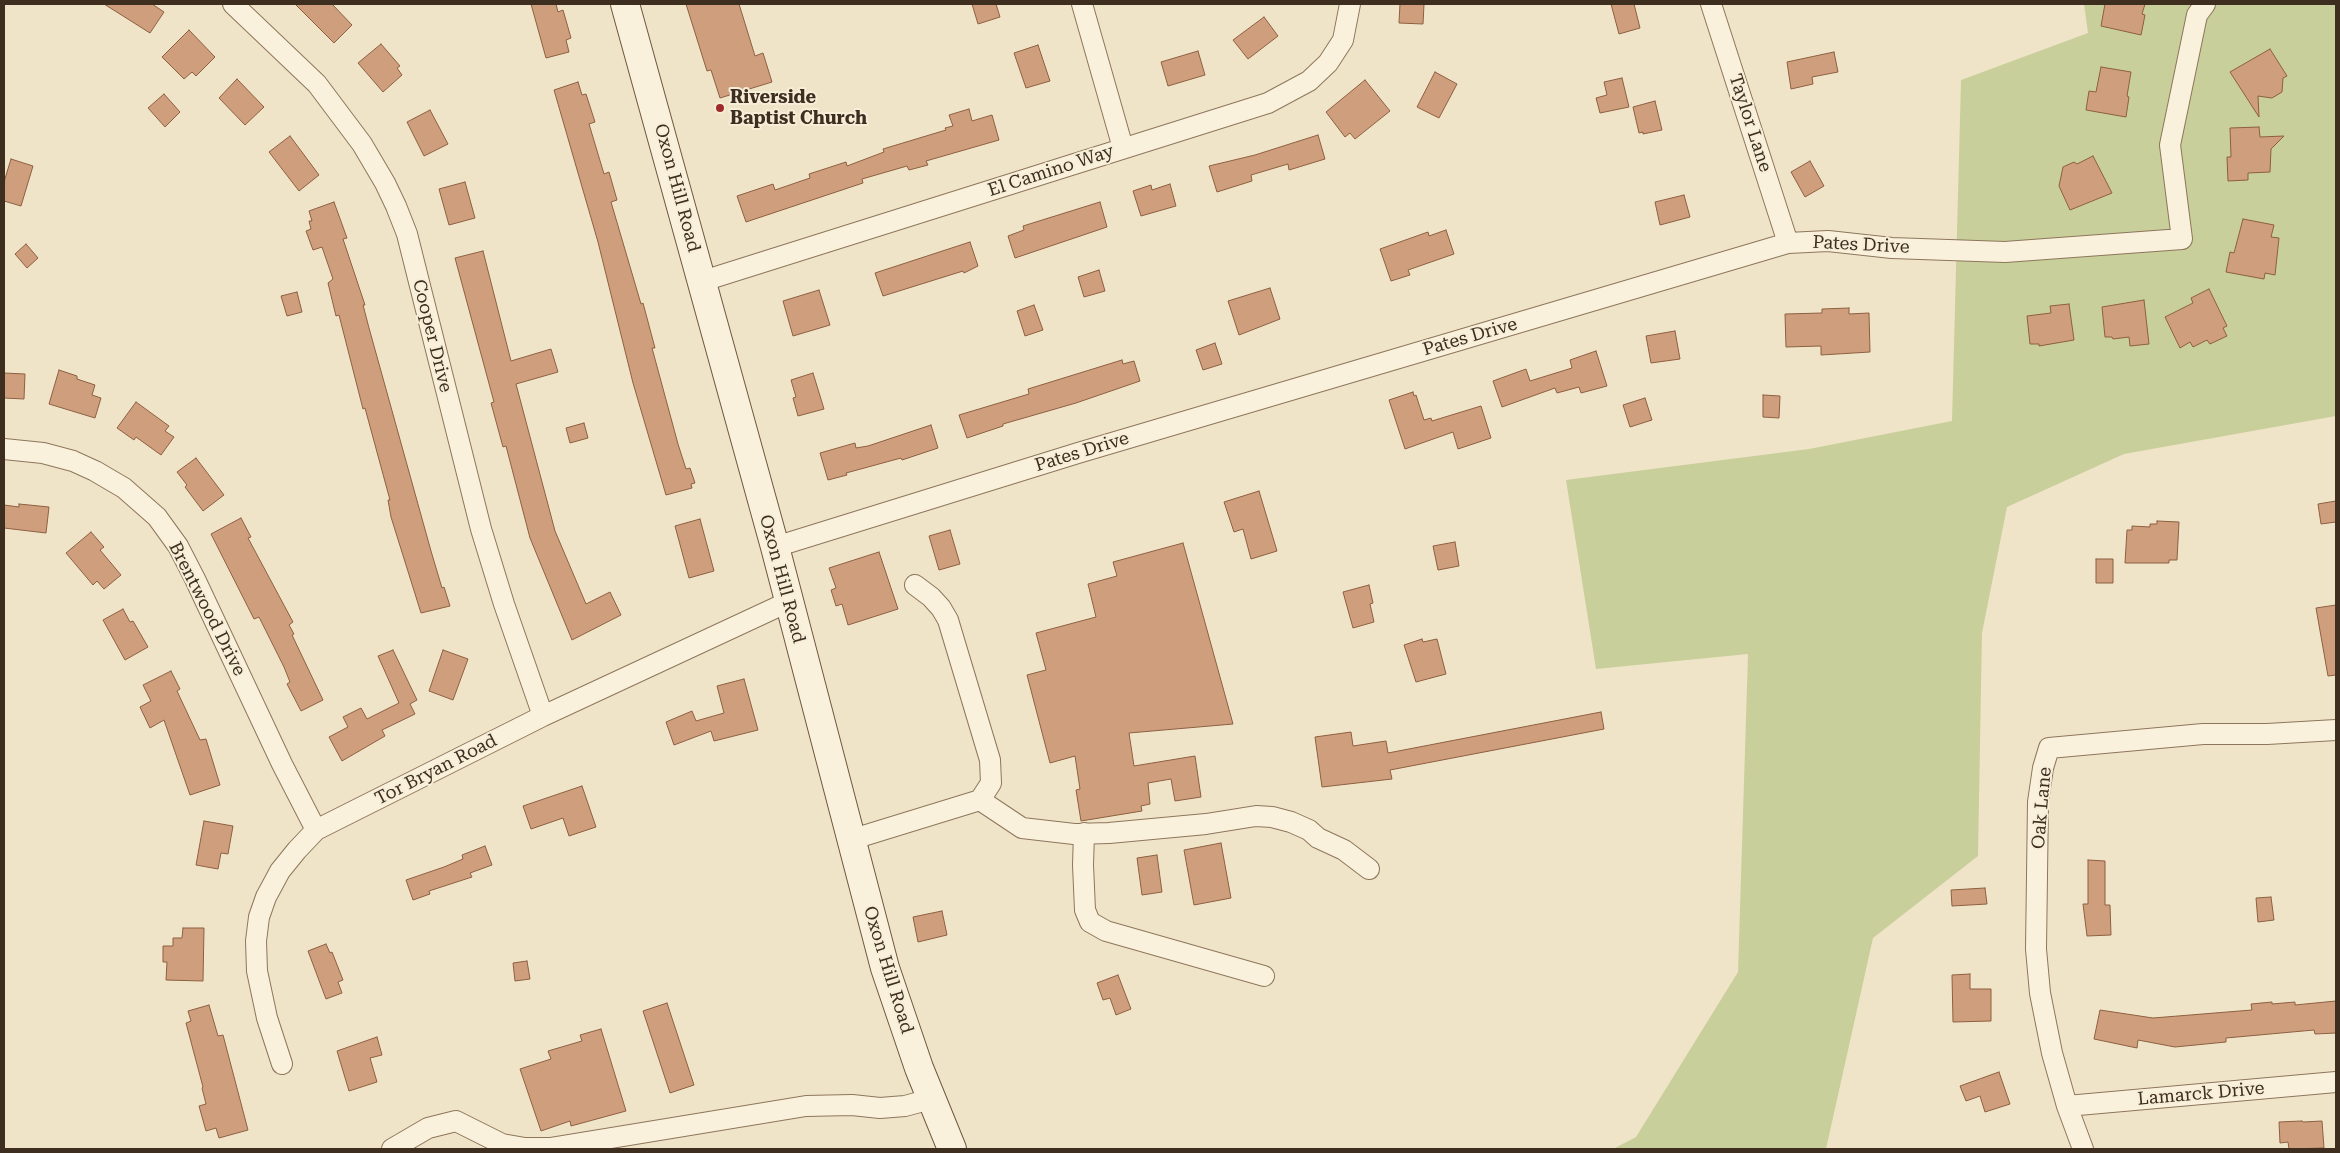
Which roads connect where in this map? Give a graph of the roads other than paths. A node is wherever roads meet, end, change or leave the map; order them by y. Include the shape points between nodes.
1 (233, 4) edge
2 (626, 4) edge
3 (1082, 4) edge
4 (1350, 4) edge
5 (1711, 4) edge
6 (2205, 4) edge
7 (1123, 148) junction
8 (1788, 243) junction
9 (703, 281) junction
10 (4, 449) edge
11 (775, 547) junction
12 (914, 585) dead end
13 (788, 602) junction
14 (543, 716) junction
15 (2336, 730) edge
16 (980, 800) junction
17 (316, 830) junction
18 (1084, 833) junction
19 (850, 840) junction
20 (1369, 869) dead end
21 (1264, 976) dead end
22 (282, 1064) dead end
23 (2336, 1082) edge
24 (930, 1099) junction
25 (2067, 1106) junction
26 (392, 1149) edge
27 (952, 1149) edge
28 (2083, 1149) edge

1 - 14 street, Cooper Drive via 317,84 362,144 396,206 407,234 481,529
2 - 9 main road, Oxon Hill Road
3 - 7 street
4 - 7 street, El Camino Way via 1343,40 1328,63 1289,94 1268,104
5 - 8 street, Taylor Lane
6 - 8 street, Pates Drive via 2197,15 2170,145 2182,239 2005,252 1892,248 1828,241
7 - 9 street, El Camino Way
8 - 11 street, Pates Drive via 1096,448
9 - 11 main road, Oxon Hill Road
10 - 17 street, Brentwood Drive via 43,452 88,468 124,488 157,517 178,546 195,579
11 - 13 main road, Oxon Hill Road
12 - 16 street via 941,608 950,628 990,760 991,783
13 - 14 street, Tor Bryan Road
13 - 19 main road, Oxon Hill Road
14 - 17 street, Tor Bryan Road
15 - 25 street, Oak Lane via 2203,734 2049,748 2038,802 2036,949 2040,993
16 - 18 street via 1022,828
16 - 19 street
17 - 22 street, Tor Bryan Road via 280,871 262,910 256,941 257,971 265,1009
18 - 20 street via 1272,817 1309,830
18 - 21 street via 1085,910 1090,922 1106,931
19 - 24 main road, Oxon Hill Road via 885,968
23 - 25 street, Lamarck Drive
24 - 26 street via 880,1108 806,1106 550,1148 502,1144 456,1121 428,1128
24 - 27 main road, Oxon Hill Road
25 - 28 street, Oak Lane

